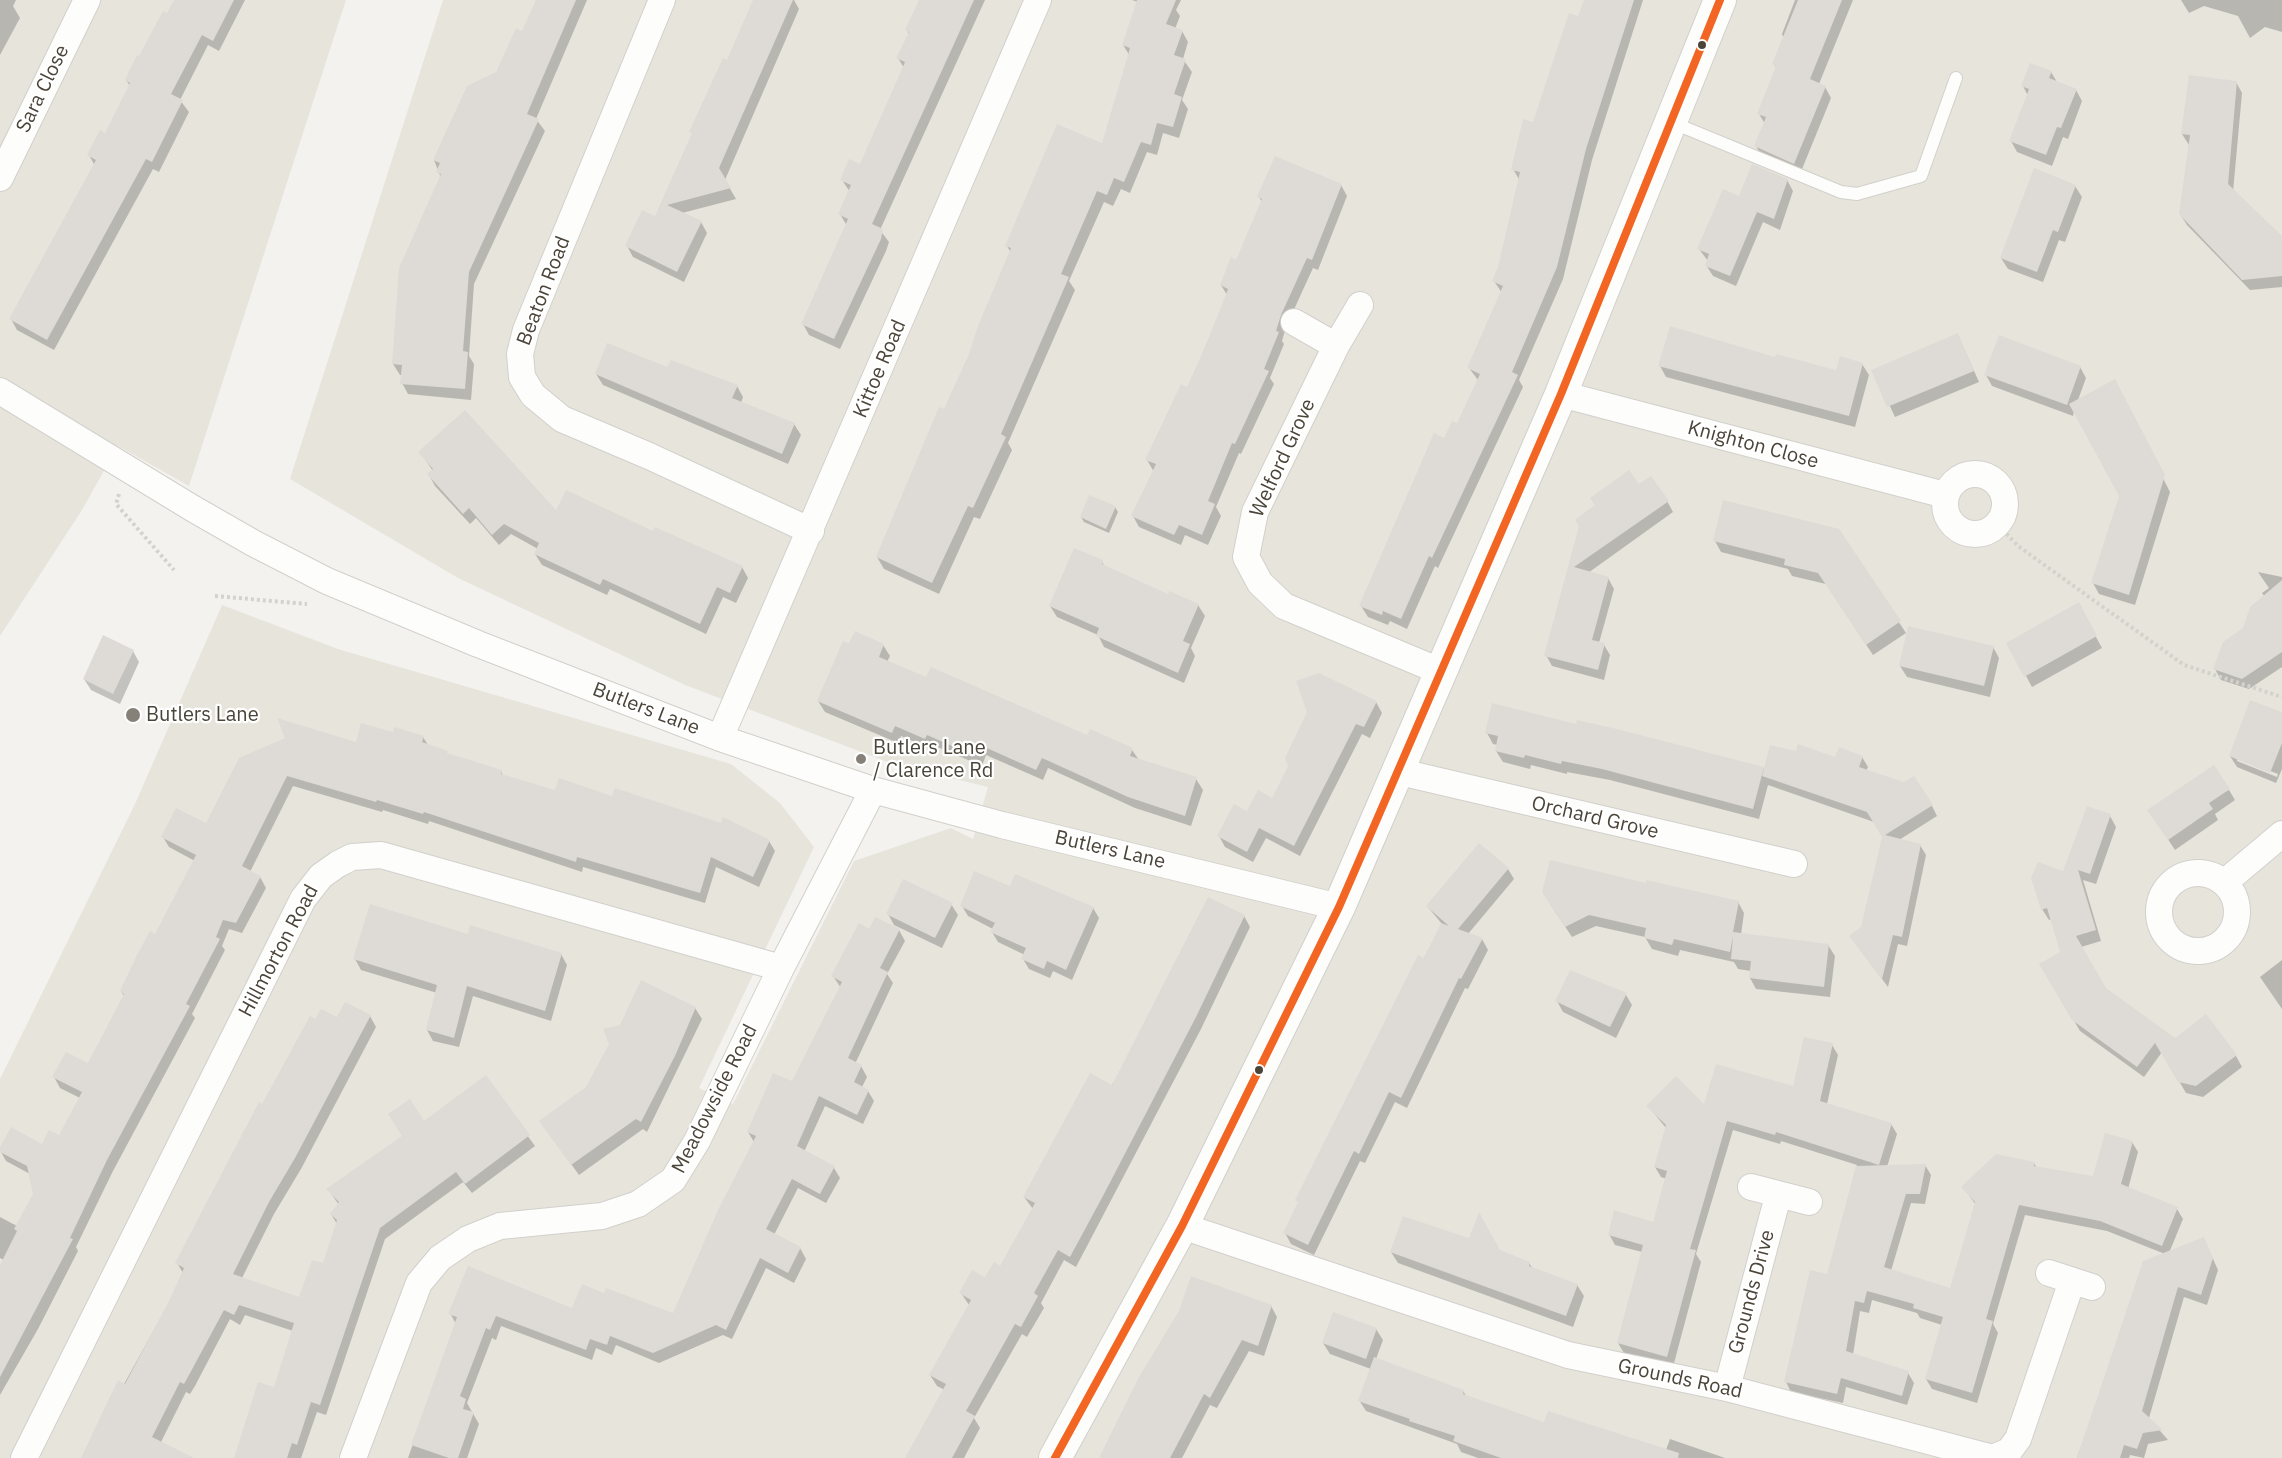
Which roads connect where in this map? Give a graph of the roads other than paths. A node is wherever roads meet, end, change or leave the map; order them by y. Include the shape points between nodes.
1 (87, 0) edge
2 (662, 0) edge
3 (1038, 0) edge
4 (1720, 0) edge
5 (1956, 78) dead end
6 (1670, 122) junction
7 (0, 178) edge
8 (1360, 305) dead end
9 (1294, 322) dead end
10 (1336, 346) junction
11 (0, 391) edge
12 (1561, 394) junction
13 (1945, 495) junction
14 (811, 531) junction
15 (1442, 672) junction
16 (720, 738) junction
17 (1396, 771) junction
18 (873, 790) junction
19 (2282, 834) edge
20 (1794, 864) dead end
21 (2225, 882) dead end
22 (1339, 907) junction
23 (781, 968) junction
24 (1751, 1187) dead end
25 (1778, 1196) junction
26 (1809, 1202) dead end
27 (1182, 1226) junction
28 (2071, 1280) dead end
29 (1727, 1388) junction
30 (24, 1458) edge
31 (353, 1458) edge
32 (1055, 1458) edge

1 - 7 street, Sara Close
2 - 14 street, Beaton Road via 526,330 520,354 522,377 533,395 562,419
3 - 14 street, Kittoe Road
4 - 6 street
5 - 6 lane via 1921,176 1857,194 1841,192
6 - 12 street
8 - 10 street, Welford Grove
9 - 10 street
10 - 15 street, Welford Grove via 1255,512 1246,556 1260,582 1284,606
11 - 16 street, Butlers Lane via 192,508 327,580
12 - 13 street, Knighton Close
12 - 15 street
13 - 13 street via 1945,512 1953,526 1967,534 1983,534 2004,516 2004,494 1999,485 1980,474 1968,474 1950,485
14 - 16 street, Kittoe Road
15 - 17 street
16 - 18 street, Butlers Lane
17 - 20 street, Orchard Grove
17 - 22 street
18 - 22 street, Butlers Lane
18 - 23 street, Meadowside Road
19 - 21 street
22 - 27 street
23 - 30 street, Hillmorton Road via 381,855 352,857 338,864 321,876 303,899
23 - 31 street, Meadowside Road via 697,1141 673,1180 638,1204 602,1216 500,1226 468,1239 440,1258 419,1283
24 - 25 street
25 - 26 street
25 - 29 street, Grounds Drive
27 - 29 street, Grounds Road via 1568,1355
27 - 32 street
28 - 29 street, Grounds Road via 2018,1439 2009,1450 1993,1458

